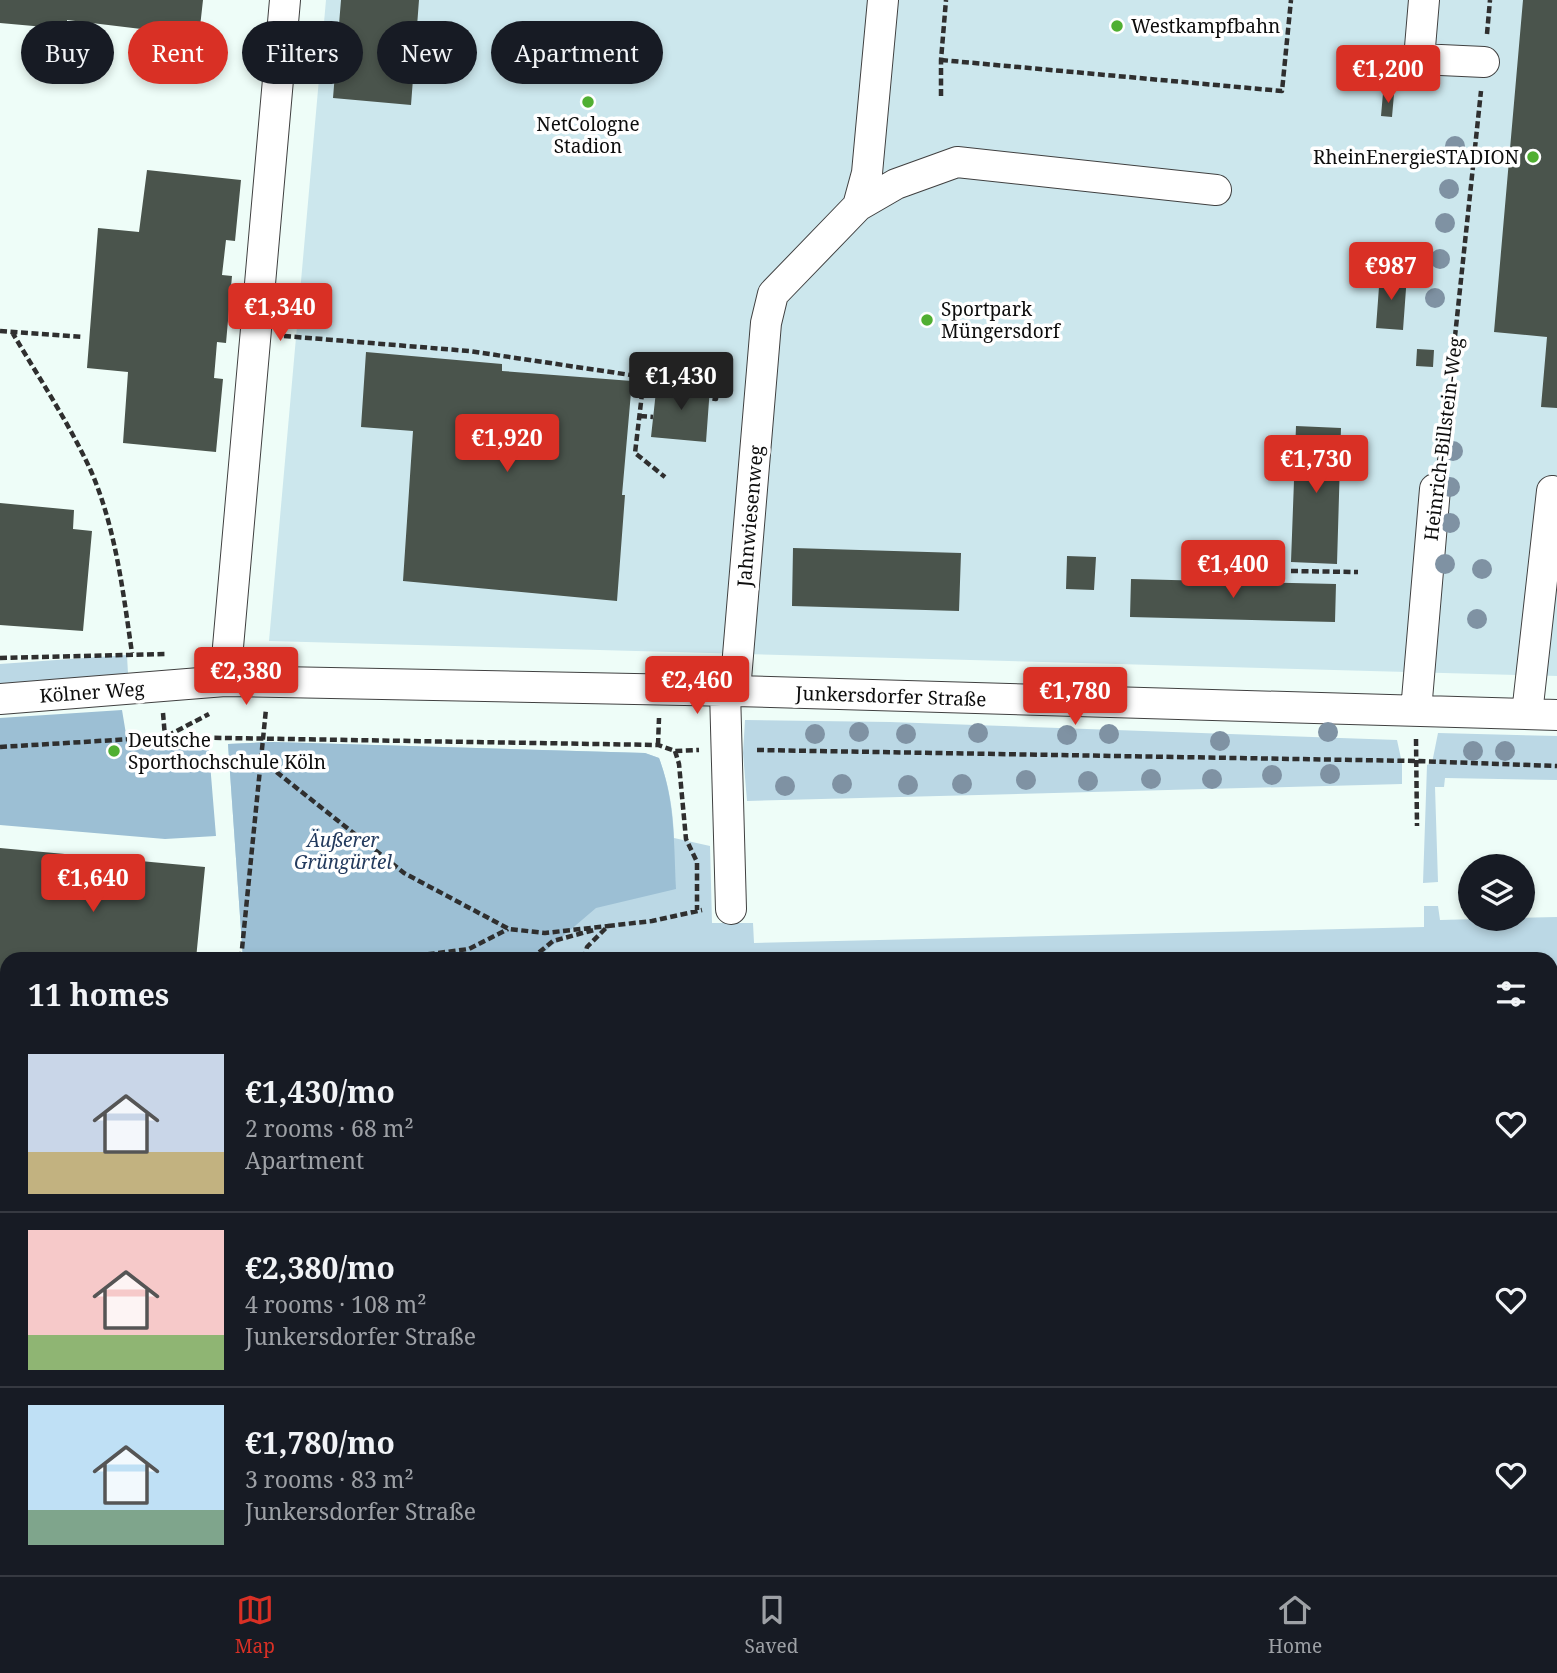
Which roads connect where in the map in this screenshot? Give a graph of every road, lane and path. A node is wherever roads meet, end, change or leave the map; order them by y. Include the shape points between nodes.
1 (285, 0) edge
2 (883, 0) edge
3 (946, 0) edge
4 (1291, 0) edge
5 (1424, 0) edge
6 (1490, 0) edge
7 (941, 60) junction
8 (1484, 62) junction
9 (941, 96) dead end
10 (1216, 190) dead end
11 (858, 206) junction
12 (0, 331) edge
13 (12, 332) junction
14 (256, 333) junction
15 (83, 337) dead end
16 (644, 377) junction
17 (710, 398) dead end
18 (640, 416) junction
19 (653, 418) dead end
20 (665, 477) dead end
21 (1435, 489) joint
22 (1552, 491) dead end
23 (1291, 571) dead end
24 (1357, 572) dead end
25 (132, 653) junction
26 (175, 654) dead end
27 (0, 658) edge
28 (225, 681) junction
29 (269, 682) junction
30 (161, 687) junction
31 (730, 691) junction
32 (0, 699) edge
33 (1416, 711) junction
34 (1527, 715) junction
35 (1557, 715) edge
36 (165, 737) junction
37 (264, 737) junction
38 (0, 747) edge
39 (726, 750) junction
40 (675, 751) junction
41 (260, 759) junction
42 (1416, 761) junction
43 (1557, 766) edge
44 (1417, 825) dead end
45 (731, 909) dead end
46 (608, 926) junction
47 (509, 929) junction
48 (242, 952) edge
49 (446, 952) edge
50 (540, 952) edge
51 (586, 952) edge

1 - 14 street
2 - 11 street, Jahnwiesenweg via 867,173
3 - 7 path
4 - 7 path via 1282,91
5 - 8 street via 1419,59
6 - 8 path, Heinrich-Billstein-Weg
7 - 9 path
8 - 21 path, Heinrich-Billstein-Weg
10 - 11 street via 957,162 896,184
11 - 31 street, Jahnwiesenweg via 773,293 766,323
12 - 13 path
13 - 15 path
13 - 25 path via 91,473 117,557
14 - 16 path via 470,351
14 - 28 street
16 - 17 path via 717,385 716,399
16 - 18 path
18 - 19 path
18 - 20 path via 635,453
21 - 33 street, Heinrich-Billstein-Weg
22 - 34 street
23 - 24 path
25 - 26 path
25 - 27 path
28 - 29 street, Junkersdorfer Straße
28 - 30 street, Kölner Weg
29 - 31 street, Junkersdorfer Straße
29 - 37 path
30 - 32 street, Kölner Weg
30 - 36 path
31 - 33 street, Junkersdorfer Straße
31 - 39 street, Jahnwiesenweg
33 - 34 street, Junkersdorfer Straße
33 - 42 path
34 - 35 street, Junkersdorfer Straße
36 - 37 path
36 - 38 path
37 - 40 path via 658,745
37 - 41 path
39 - 40 path
39 - 42 path
39 - 45 street, Jahnwiesenweg
40 - 46 path via 685,839 697,862 697,910
41 - 47 path via 404,873
41 - 48 path
42 - 43 path
42 - 44 path
46 - 47 path via 545,933
46 - 50 path via 553,941
46 - 51 path
47 - 49 path via 469,949

